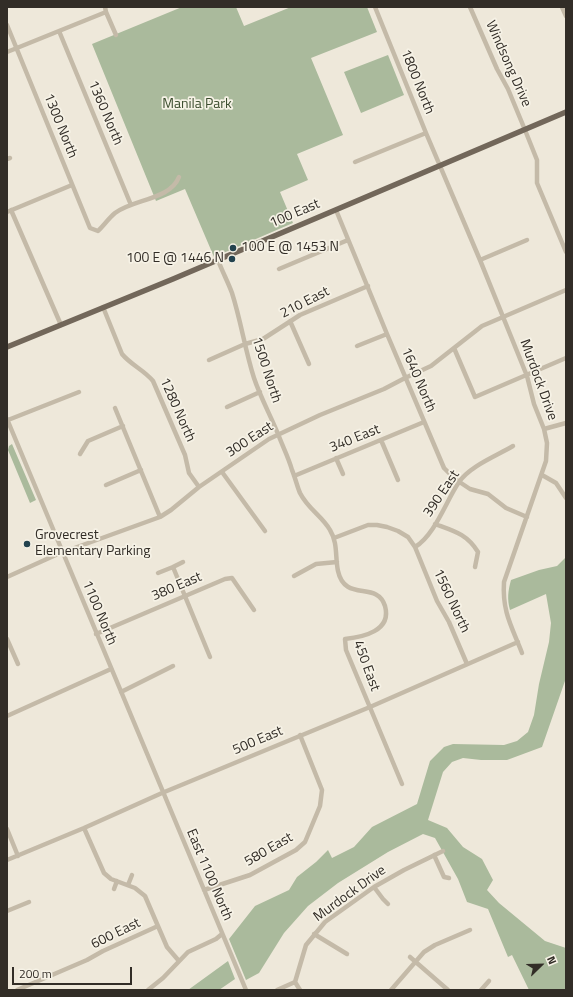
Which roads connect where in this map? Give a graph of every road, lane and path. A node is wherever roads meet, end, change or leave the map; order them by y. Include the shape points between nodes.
1 (375, 7) edge
2 (470, 7) edge
3 (562, 7) edge
4 (106, 9) edge
5 (566, 16) edge
6 (7, 25) edge
7 (59, 31) junction
8 (116, 35) dead end
9 (17, 48) junction
10 (7, 52) edge
11 (566, 112) edge
12 (525, 130) junction
13 (426, 133) junction
14 (355, 162) dead end
15 (440, 166) junction
16 (179, 178) dead end
17 (72, 185) junction
18 (131, 205) junction
19 (336, 210) junction
20 (9, 211) edge
21 (348, 240) junction
22 (527, 240) dead end
23 (566, 252) edge
24 (218, 260) junction
25 (480, 260) junction
26 (279, 269) dead end
27 (368, 286) junction
28 (566, 290) edge
29 (103, 307) junction
30 (503, 317) junction
31 (290, 321) junction
32 (61, 325) junction
33 (387, 334) junction
34 (245, 344) junction
35 (357, 346) dead end
36 (7, 347) edge
37 (454, 348) junction
38 (566, 358) edge
39 (209, 360) dead end
40 (309, 364) dead end
41 (527, 376) junction
42 (405, 378) junction
43 (79, 392) dead end
44 (260, 392) junction
45 (227, 407) dead end
46 (115, 408) dead end
47 (7, 420) edge
48 (424, 422) junction
49 (566, 423) edge
50 (123, 426) junction
51 (544, 429) junction
52 (278, 434) junction
53 (381, 440) junction
54 (513, 446) dead end
55 (80, 454) dead end
56 (336, 458) junction
57 (141, 470) junction
58 (222, 472) junction
59 (343, 474) dead end
60 (542, 475) junction
61 (294, 476) junction
62 (398, 480) dead end
63 (460, 481) junction
64 (106, 485) dead end
65 (199, 487) junction
66 (566, 498) edge
67 (160, 516) junction
68 (527, 517) junction
69 (435, 524) junction
70 (265, 531) dead end
71 (334, 538) junction
72 (414, 547) junction
73 (62, 553) junction
74 (183, 562) dead end
75 (337, 562) junction
76 (174, 567) junction
77 (475, 567) dead end
78 (158, 573) dead end
79 (294, 576) dead end
80 (7, 577) edge
81 (185, 596) junction
82 (254, 610) dead end
83 (386, 613) joint
84 (96, 634) junction
85 (7, 639) edge
86 (518, 642) junction
87 (522, 654) dead end
88 (210, 657) dead end
89 (18, 664) dead end
90 (467, 664) junction
91 (173, 666) dead end
92 (111, 668) junction
93 (121, 692) junction
94 (370, 707) junction
95 (7, 716) edge
96 (300, 735) junction
97 (402, 784) dead end
98 (162, 793) junction
99 (84, 828) junction
100 (7, 829) edge
101 (442, 851) dead end
102 (434, 855) junction
103 (18, 856) junction
104 (7, 860) edge
105 (132, 875) dead end
106 (450, 878) dead end
107 (117, 881) junction
108 (128, 885) junction
109 (374, 887) junction
110 (114, 888) dead end
111 (204, 890) junction
112 (29, 902) dead end
113 (388, 904) dead end
114 (7, 911) edge
115 (158, 926) junction
116 (470, 930) dead end
117 (222, 934) junction
118 (314, 934) junction
119 (347, 954) dead end
120 (410, 957) dead end
121 (179, 961) junction
122 (415, 962) junction
123 (489, 981) dead end
124 (295, 982) junction
125 (17, 990) edge
126 (148, 990) edge
127 (246, 990) edge
128 (277, 990) edge
129 (300, 990) edge
130 (391, 990) edge
131 (448, 990) edge
132 (481, 990) edge

1 - 13 street, 1800 North
2 - 12 street, Windsong Drive
3 - 5 street
4 - 7 street
4 - 8 street
6 - 9 street, 1300 North
7 - 9 street
7 - 18 street, 1360 North
9 - 10 street
9 - 17 street, 1300 North
11 - 12 main road, 100 East
12 - 15 main road, 100 East
12 - 23 street, Windsong Drive via 536,160 537,183
13 - 14 street
13 - 15 street, 1800 North
15 - 19 main road, 100 East
15 - 25 street, Murdock Drive
16 - 18 street via 177,184 167,191
17 - 18 street, 1300 North via 90,228 98,231 115,213
17 - 20 street
19 - 21 street, 1640 North
19 - 24 main road, 100 East
20 - 32 street
21 - 26 street
21 - 27 street, 1640 North
22 - 25 street
24 - 29 main road, 100 East
24 - 34 street, 1500 North via 232,293
25 - 30 street, Murdock Drive
27 - 31 street, 210 East
27 - 33 street, 1640 North
28 - 30 street, 300 East
29 - 32 main road, 100 East
29 - 65 street, 1280 North via 122,354 153,381 185,455 189,473
30 - 37 street, 300 East via 482,326
30 - 41 street, Murdock Drive
31 - 34 street, 210 East via 263,339
31 - 40 street
32 - 36 main road, 100 East
33 - 35 street
33 - 42 street, 1640 North
34 - 39 street, 210 East
34 - 44 street, 1500 North
37 - 41 street via 475,397
37 - 42 street, 300 East via 431,366
38 - 41 street
41 - 51 street, Murdock Drive
42 - 48 street, 1640 North
42 - 52 street, 300 East
43 - 47 street
44 - 45 street
44 - 52 street, 1500 North
46 - 50 street
47 - 73 street, 1100 North
48 - 53 street, 340 East
48 - 63 street, 1640 North via 444,468
49 - 51 street
50 - 55 street via 88,441
50 - 57 street
51 - 60 street, Murdock Drive via 547,443
52 - 58 street, 300 East via 261,443
52 - 61 street, 1500 North
53 - 56 street, 340 East
53 - 62 street
54 - 63 street, 390 East via 473,469
56 - 59 street
56 - 61 street, 340 East
57 - 64 street
57 - 67 street
58 - 65 street, 300 East
58 - 70 street
60 - 66 street via 556,483
60 - 68 street, Murdock Drive
61 - 71 street, 1500 North via 300,493
63 - 68 street, 1640 North via 470,489 488,494 506,508
63 - 69 street, 390 East
65 - 67 street, 300 East
67 - 73 street, 300 East
68 - 86 street, Murdock Drive via 504,582 506,613
69 - 72 street, 390 East via 426,538
69 - 77 street via 466,537 473,544 478,552
71 - 72 street, 1560 North via 363,526 377,525 398,531 408,537
71 - 75 street, 1500 North
72 - 90 street, 1560 North
73 - 80 street, 300 East
73 - 84 street, 1100 North
74 - 76 street
75 - 79 street via 316,564
75 - 83 street, 1500 North via 343,583 352,589 377,595 382,600
76 - 78 street
76 - 81 street
81 - 82 street, 380 East via 232,578
81 - 84 street, 380 East
81 - 88 street
83 - 94 street, 450 East via 382,625 372,633 345,639 346,650
84 - 92 street, 1100 North
85 - 89 street
86 - 87 street, Murdock Drive
86 - 90 street, 500 East
90 - 94 street, 500 East
91 - 93 street
92 - 93 street, 1100 North
92 - 95 street
93 - 98 street, 1100 North
94 - 96 street, 500 East
94 - 97 street
96 - 98 street, 500 East
96 - 111 street, 580 East via 322,790 320,806 305,842 296,850 250,875
98 - 99 street, 500 East
98 - 111 street, East 1100 North
99 - 103 street, 500 East
99 - 107 street via 103,871
100 - 103 street
101 - 102 street, Murdock Drive
102 - 106 street via 444,877
102 - 109 street, Murdock Drive
103 - 104 street, 500 East
105 - 108 street
107 - 108 street
107 - 110 street
108 - 115 street via 144,896
109 - 113 street
109 - 118 street, Murdock Drive via 325,922
111 - 117 street, East 1100 North
112 - 114 street
115 - 121 street via 167,947
115 - 125 street, 600 East
116 - 122 street via 435,945
117 - 121 street via 193,948
117 - 127 street, East 1100 North
118 - 119 street
118 - 124 street, Murdock Drive via 306,946
120 - 122 street
121 - 126 street
122 - 130 street
122 - 131 street
123 - 132 street
124 - 128 street
124 - 129 street

